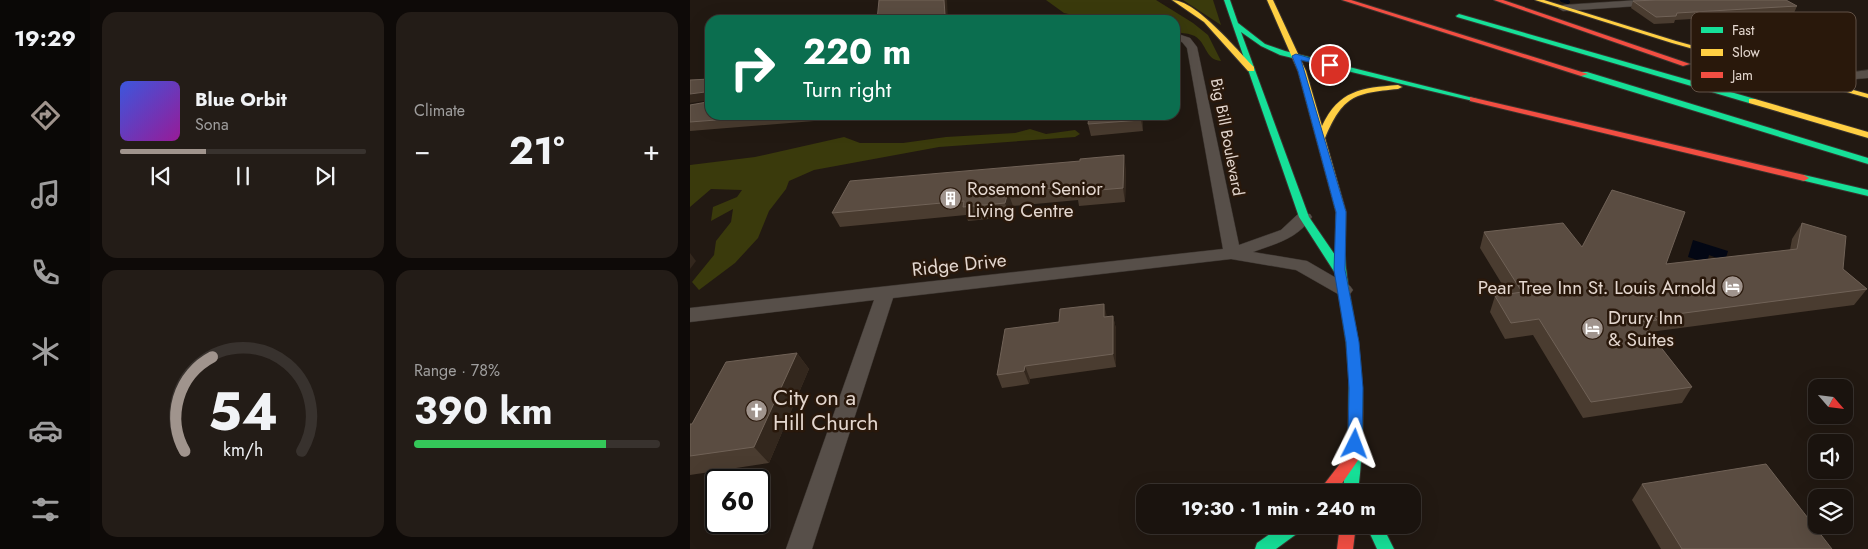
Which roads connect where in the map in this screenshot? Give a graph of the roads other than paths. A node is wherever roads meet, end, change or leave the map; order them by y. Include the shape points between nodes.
1 (1175, 0) edge
2 (1227, 0) edge
3 (1270, 0) edge
4 (1345, 0) edge
5 (1496, 0) edge
6 (1538, 0) edge
7 (1683, 0) edge
8 (1563, 8) junction
9 (1451, 13) dead end
10 (1235, 24) junction
11 (1180, 38) edge
12 (1691, 45) edge
13 (1296, 56) junction
14 (1691, 65) edge
15 (1251, 69) junction
16 (1691, 83) edge
17 (1432, 89) junction
18 (1721, 92) edge
19 (1853, 92) edge
20 (1868, 96) edge
21 (1815, 107) dead end
22 (1868, 124) edge
23 (1868, 135) edge
24 (1320, 139) junction
25 (1868, 161) edge
26 (1868, 193) edge
27 (1304, 218) junction
28 (1232, 253) junction
29 (1339, 270) junction
30 (1344, 290) junction
31 (885, 294) junction
32 (690, 315) edge
33 (1354, 456) junction
34 (1333, 484) edge
35 (1352, 484) edge
36 (1362, 484) edge
37 (1284, 534) edge
38 (1347, 534) edge
39 (1378, 534) edge
40 (799, 549) edge
41 (1263, 549) edge
42 (1345, 549) edge
43 (1386, 549) edge

1 - 15 main road via 1206,20
2 - 10 main road
3 - 13 main road
4 - 25 main road
5 - 14 main road
6 - 8 main road
7 - 8 street
8 - 12 main road
9 - 16 main road
10 - 13 main road via 1263,45
10 - 15 main road
11 - 28 street, Big Bill Boulevard via 1192,47
13 - 17 main road
13 - 24 main road
15 - 27 main road
17 - 24 main road via 1384,88 1344,99 1332,110
17 - 26 main road
18 - 23 main road
19 - 20 main road
21 - 22 main road
24 - 29 main road via 1341,212
27 - 28 street, Ridge Drive via 1287,234
27 - 29 main road
28 - 30 street, Ridge Drive via 1301,265
28 - 31 street, Ridge Drive
29 - 30 main road
30 - 33 main road via 1356,388
31 - 32 street, Ridge Drive
31 - 40 street
33 - 34 main road
33 - 35 main road
33 - 36 main road
37 - 41 main road
38 - 42 main road
39 - 43 main road

